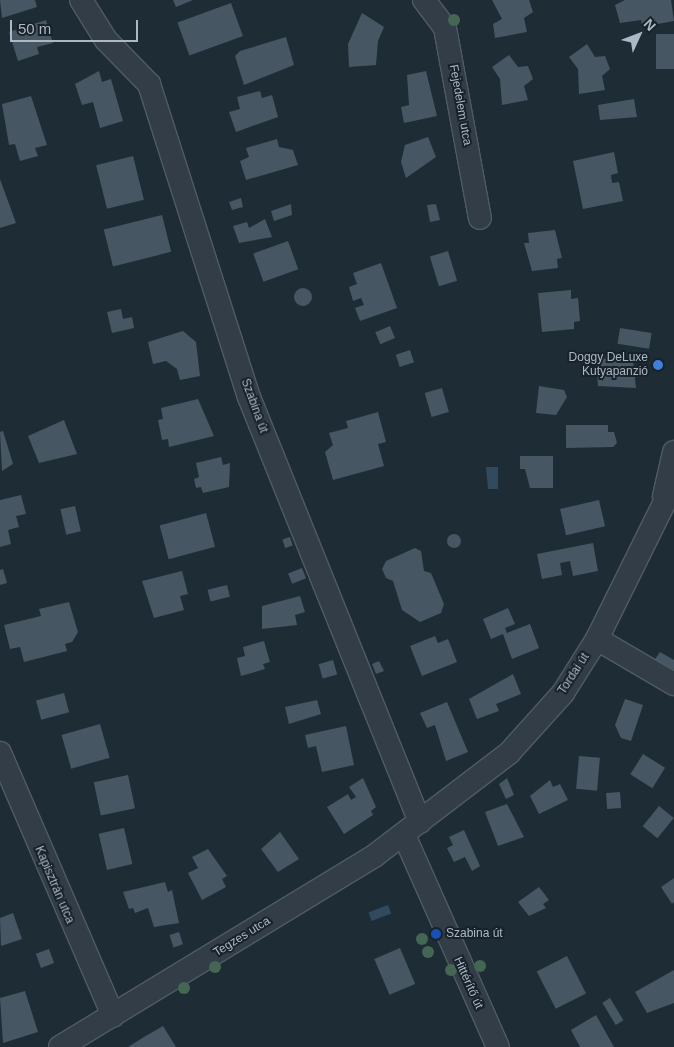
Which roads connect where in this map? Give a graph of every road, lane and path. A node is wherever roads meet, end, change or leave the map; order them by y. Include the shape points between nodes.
1 (81, 0) edge
2 (424, 0) edge
3 (480, 218) dead end
4 (674, 452) edge
5 (674, 483) edge
6 (659, 517) junction
7 (597, 639) junction
8 (674, 684) edge
9 (0, 753) edge
10 (412, 829) junction
11 (113, 1016) junction
12 (60, 1047) edge
13 (498, 1047) edge

1 - 10 street, Szabina út via 106,40 149,84 249,397
2 - 3 street, Fejedelem utca via 445,28
4 - 6 street
5 - 6 street, Tordai út
6 - 7 street, Tordai út
7 - 8 street
7 - 10 street, Tordai út via 563,693 527,735
9 - 11 street, Kapisztrán utca
10 - 11 street, Tegzes utca
10 - 13 street, Hittérítő út
11 - 12 street, Tegzes utca

